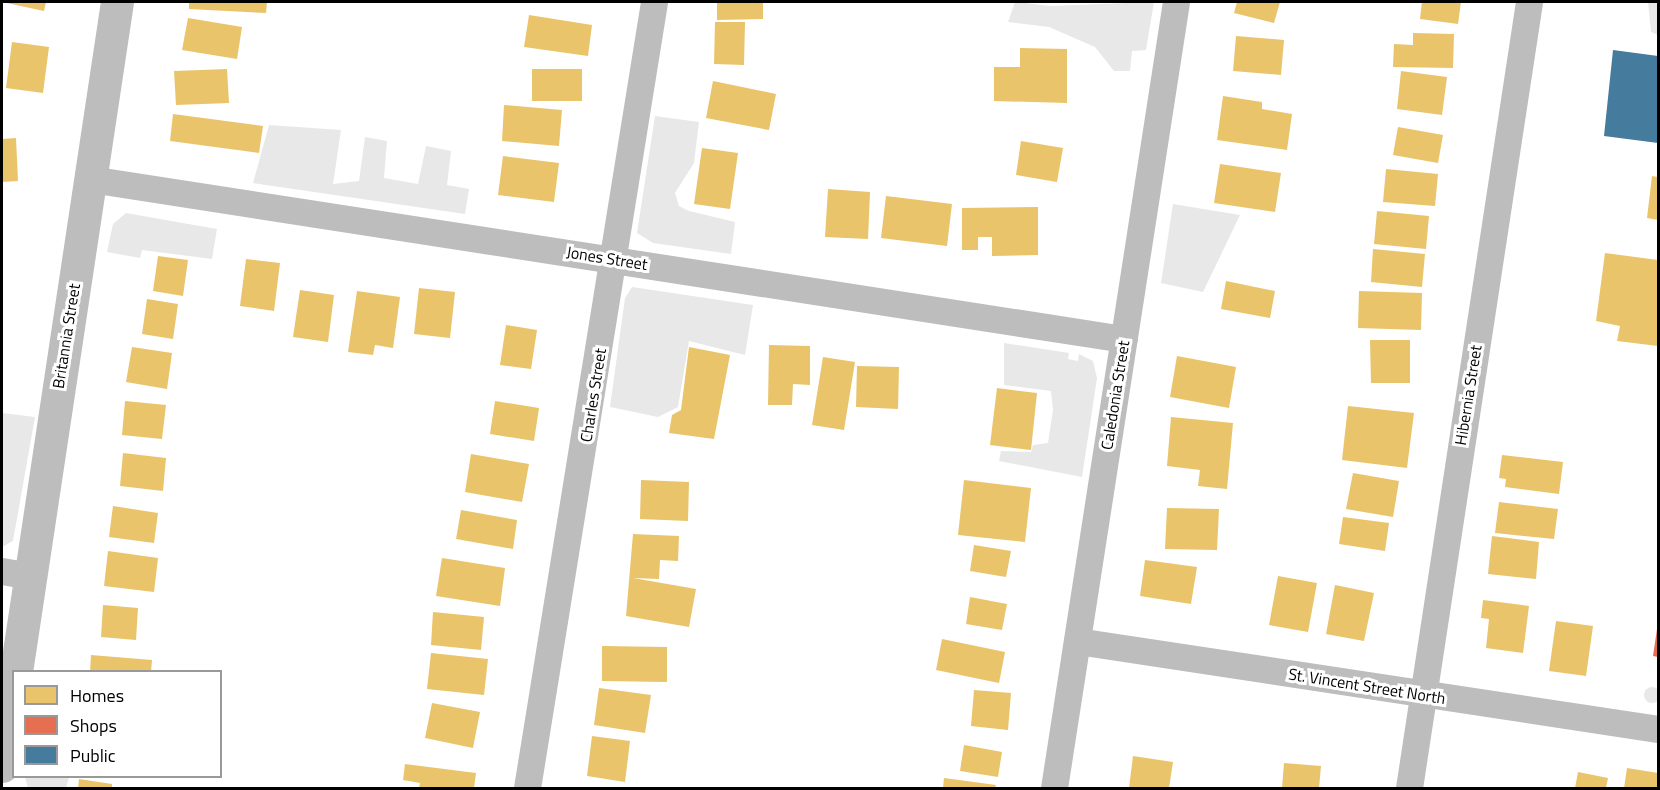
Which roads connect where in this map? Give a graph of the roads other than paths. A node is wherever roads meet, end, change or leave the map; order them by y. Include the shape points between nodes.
1 (117, 2) edge
2 (654, 2) edge
3 (1176, 2) edge
4 (1529, 2) edge
5 (90, 178) junction
6 (615, 260) junction
7 (1124, 339) junction
8 (16, 574) edge
9 (1077, 641) junction
10 (16, 670) edge
11 (1423, 695) junction
12 (12, 700) edge
13 (1659, 729) edge
14 (2, 766) edge
15 (527, 789) edge
16 (1054, 789) edge
17 (1408, 789) edge

1 - 5 street, Britannia Street
2 - 6 street, Charles Street
3 - 7 street, Caledonia Street
4 - 11 street, Hibernia Street
5 - 6 street, Jones Street
5 - 8 street, Britannia Street
6 - 7 street, Jones Street
6 - 15 street, Charles Street
7 - 9 street, Caledonia Street
8 - 10 street, Britannia Street
9 - 11 street, St. Vincent Street North
9 - 16 street, Caledonia Street
11 - 13 street, St. Vincent Street North
11 - 17 street, Hibernia Street
12 - 14 street

